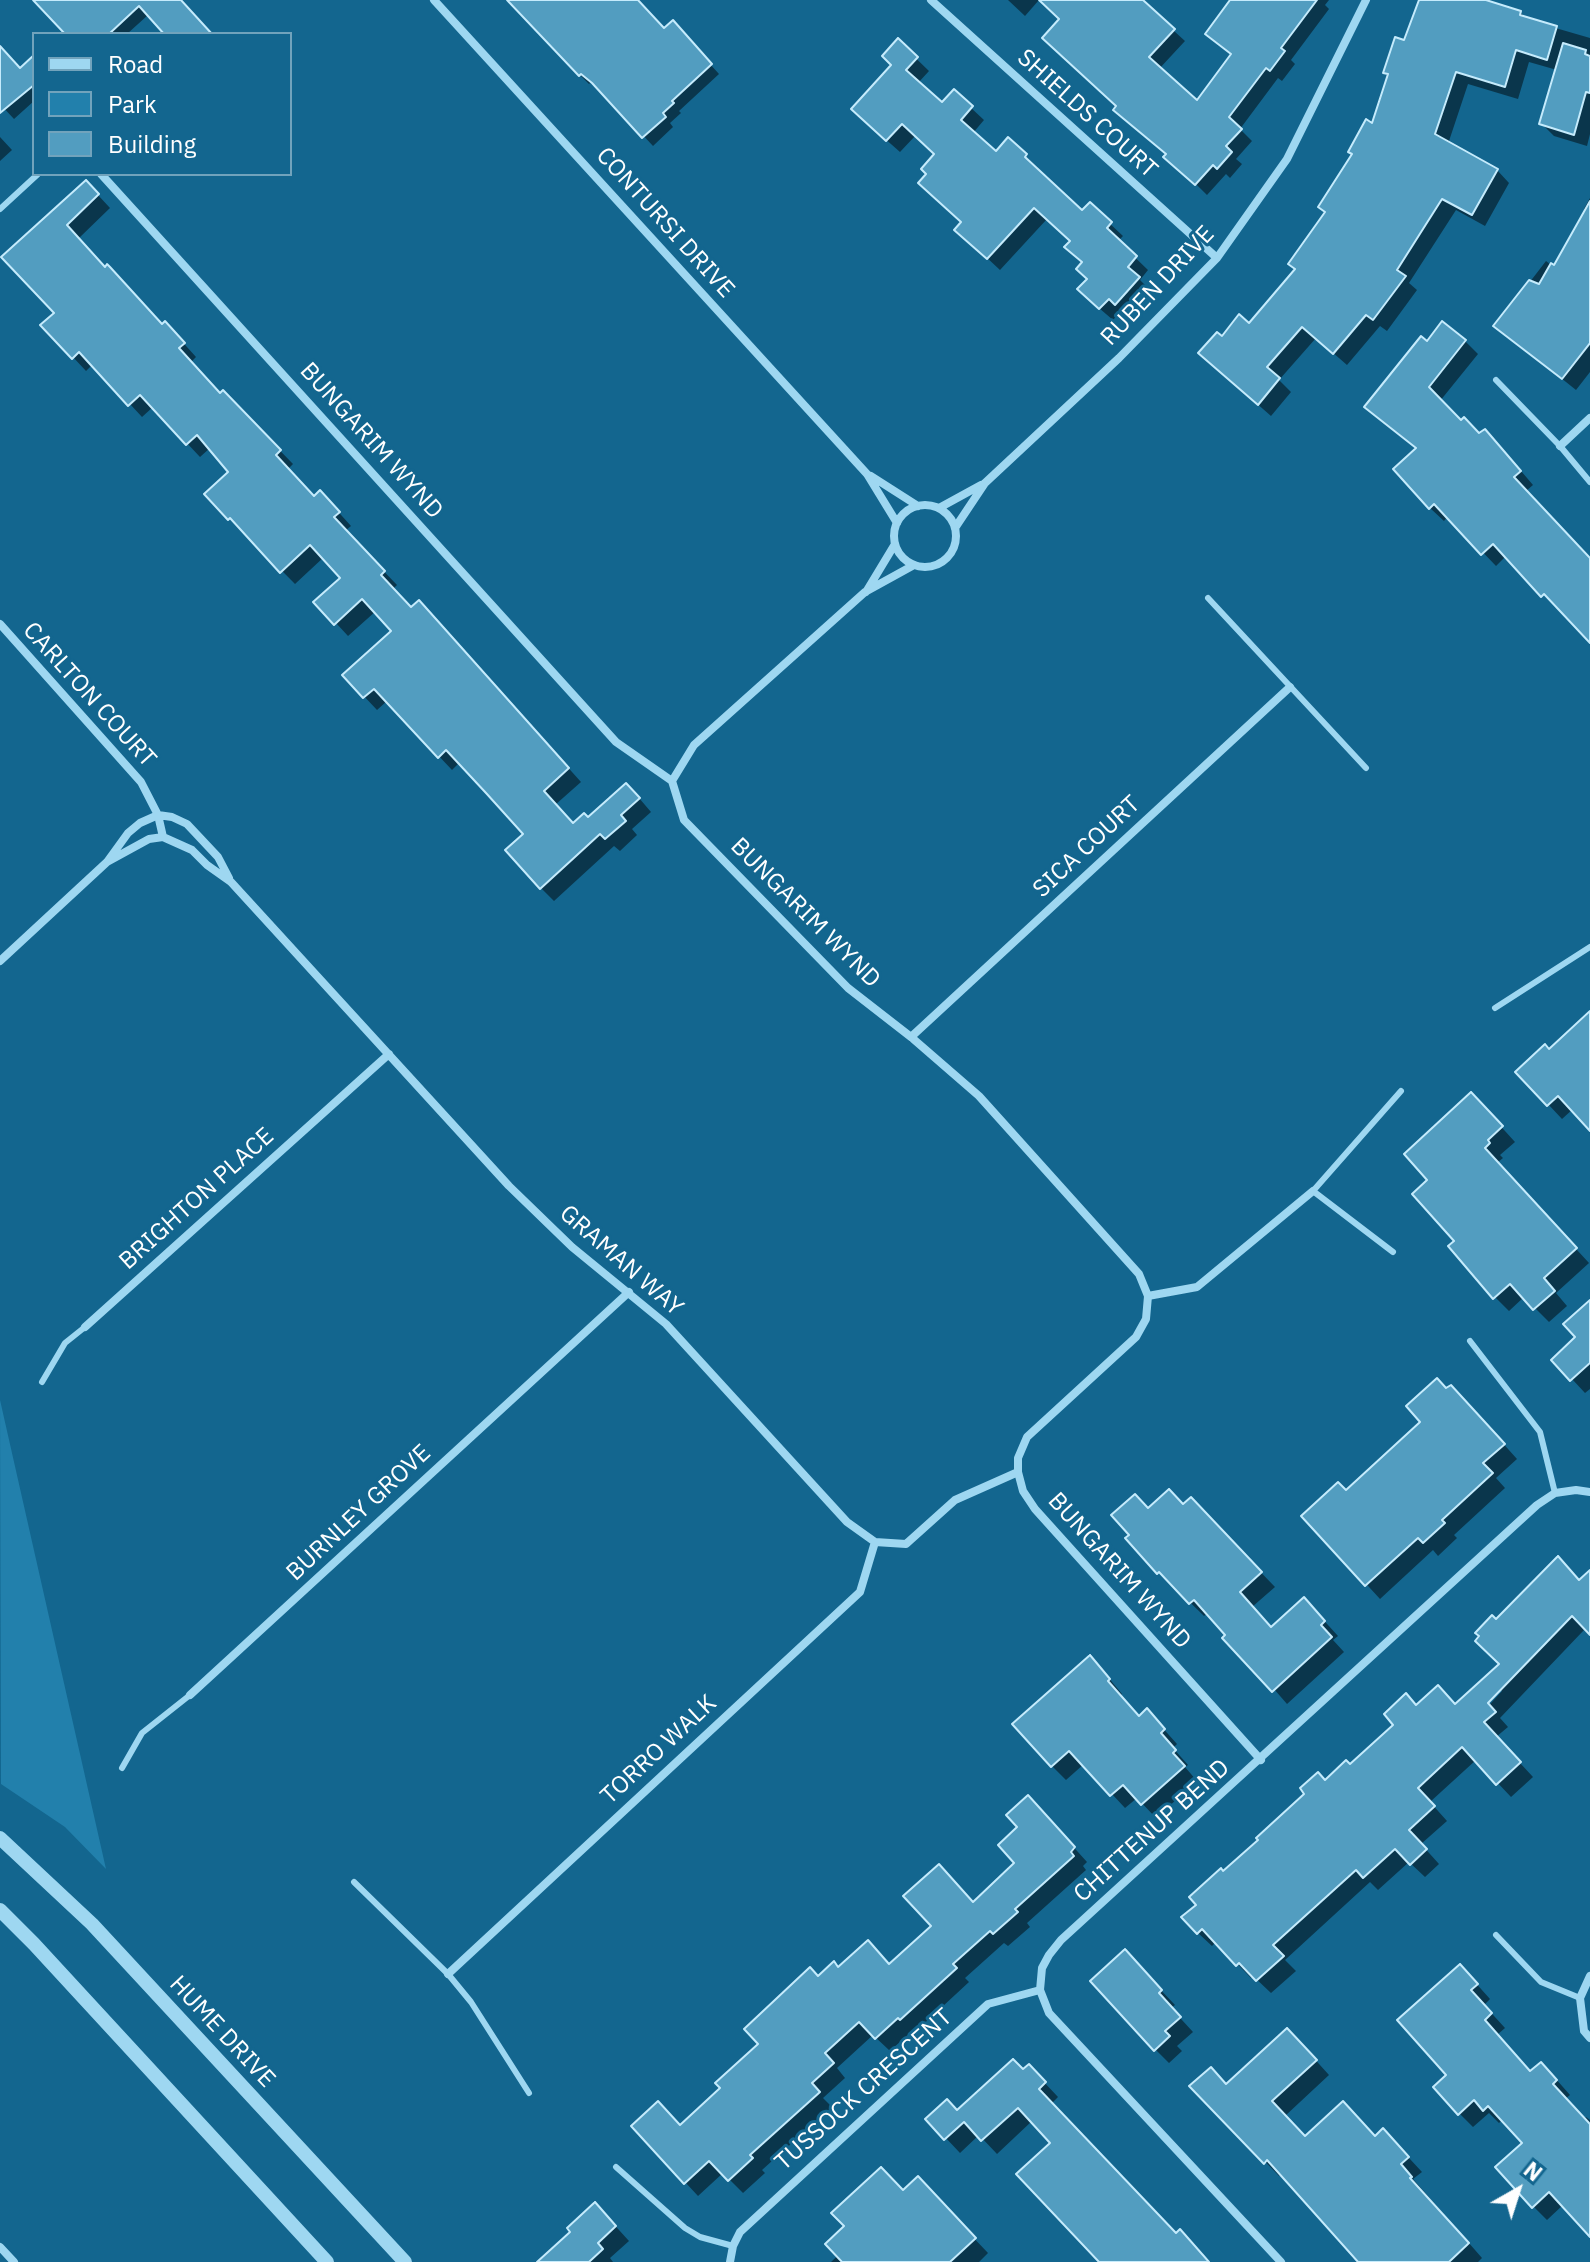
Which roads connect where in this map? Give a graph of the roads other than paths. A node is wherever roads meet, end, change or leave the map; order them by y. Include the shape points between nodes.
1 (434, 0) edge
2 (931, 0) edge
3 (1366, 0) edge
4 (36, 176) edge
5 (103, 176) edge
6 (0, 209) edge
7 (1217, 258) junction
8 (1496, 380) dead end
9 (1590, 418) edge
10 (1560, 446) junction
11 (867, 474) junction
12 (1590, 482) edge
13 (985, 483) junction
14 (918, 506) junction
15 (939, 508) junction
16 (897, 523) junction
17 (955, 528) junction
18 (895, 544) junction
19 (914, 565) junction
20 (865, 592) junction
21 (1208, 598) dead end
22 (0, 624) edge
23 (1290, 687) junction
24 (1366, 768) dead end
25 (672, 781) junction
26 (158, 815) junction
27 (163, 837) junction
28 (107, 862) junction
29 (231, 882) junction
30 (1590, 947) edge
31 (0, 961) edge
32 (1495, 1008) dead end
33 (911, 1037) junction
34 (389, 1054) junction
35 (1401, 1091) dead end
36 (1313, 1191) junction
37 (1393, 1252) dead end
38 (629, 1292) junction
39 (1148, 1296) junction
40 (85, 1327) joint
41 (1470, 1341) dead end
42 (42, 1382) dead end
43 (1018, 1472) junction
44 (1590, 1492) edge
45 (1555, 1493) junction
46 (875, 1542) junction
47 (190, 1695) joint
48 (1261, 1760) junction
49 (122, 1768) dead end
50 (0, 1838) edge
51 (354, 1882) dead end
52 (0, 1910) edge
53 (1496, 1935) dead end
54 (448, 1974) junction
55 (1590, 1976) edge
56 (1040, 1990) junction
57 (1580, 1998) junction
58 (1590, 2038) edge
59 (529, 2093) dead end
60 (616, 2167) dead end
61 (733, 2246) junction
62 (0, 2247) edge
63 (14, 2262) edge
64 (327, 2262) edge
65 (405, 2262) edge
66 (730, 2262) edge
67 (1281, 2262) edge

1 - 11 street, CONTURSI DRIVE
2 - 7 street, SHIELDS COURT
3 - 7 street, RUBEN DRIVE via 1287,159
4 - 6 lane
5 - 25 street, BUNGARIM WYND via 616,742
7 - 13 street, RUBEN DRIVE
8 - 10 lane
9 - 10 street
10 - 12 lane
11 - 14 street, CONTURSI DRIVE
11 - 16 street, CONTURSI DRIVE
13 - 15 street, RUBEN DRIVE
13 - 17 street, RUBEN DRIVE
14 - 15 street
14 - 16 street
15 - 17 street
16 - 18 street
17 - 19 street via 955,546 944,562 926,568
18 - 19 street
18 - 20 street
19 - 20 street
20 - 25 street via 694,745
21 - 23 lane
22 - 26 street, CARLTON COURT via 134,772
23 - 24 lane
23 - 33 street, SICA COURT
25 - 33 street, BUNGARIM WYND via 684,820 848,988
26 - 27 street, CARLTON COURT
26 - 28 street via 128,833
26 - 29 street, GRAMAN WAY via 179,820 200,836
27 - 28 street
27 - 29 street, GRAMAN WAY via 192,850
28 - 31 street
29 - 34 street, GRAMAN WAY
30 - 32 lane
33 - 39 street, BUNGARIM WYND via 989,1108 1139,1274
34 - 38 street, GRAMAN WAY via 540,1217
34 - 40 street, BRIGHTON PLACE
35 - 36 lane
36 - 37 lane
36 - 39 street via 1197,1287
38 - 46 street, GRAMAN WAY via 666,1324 847,1522
38 - 47 street, BURNLEY GROVE
39 - 43 street via 1146,1319 1136,1337 1027,1437
40 - 42 lane, BRIGHTON PLACE via 65,1343
41 - 45 lane via 1540,1432
43 - 46 street via 955,1500 906,1544
43 - 48 street, BUNGARIM WYND via 1035,1509
44 - 45 street
45 - 48 street, CHITTENUP BEND
46 - 54 street, TORRO WALK via 860,1592
47 - 49 lane, BURNLEY GROVE via 142,1733
48 - 56 street, CHITTENUP BEND via 1061,1940 1042,1968
50 - 65 street, HUME DRIVE via 92,1924
51 - 54 lane
52 - 64 street
53 - 57 lane via 1541,1982
54 - 59 lane
55 - 57 street
56 - 61 street, TUSSOCK CRESCENT via 988,2004 752,2220
56 - 67 street via 1049,2013
57 - 58 street via 1584,2031
60 - 61 lane via 685,2228
61 - 66 street, TUSSOCK CRESCENT
62 - 63 street

